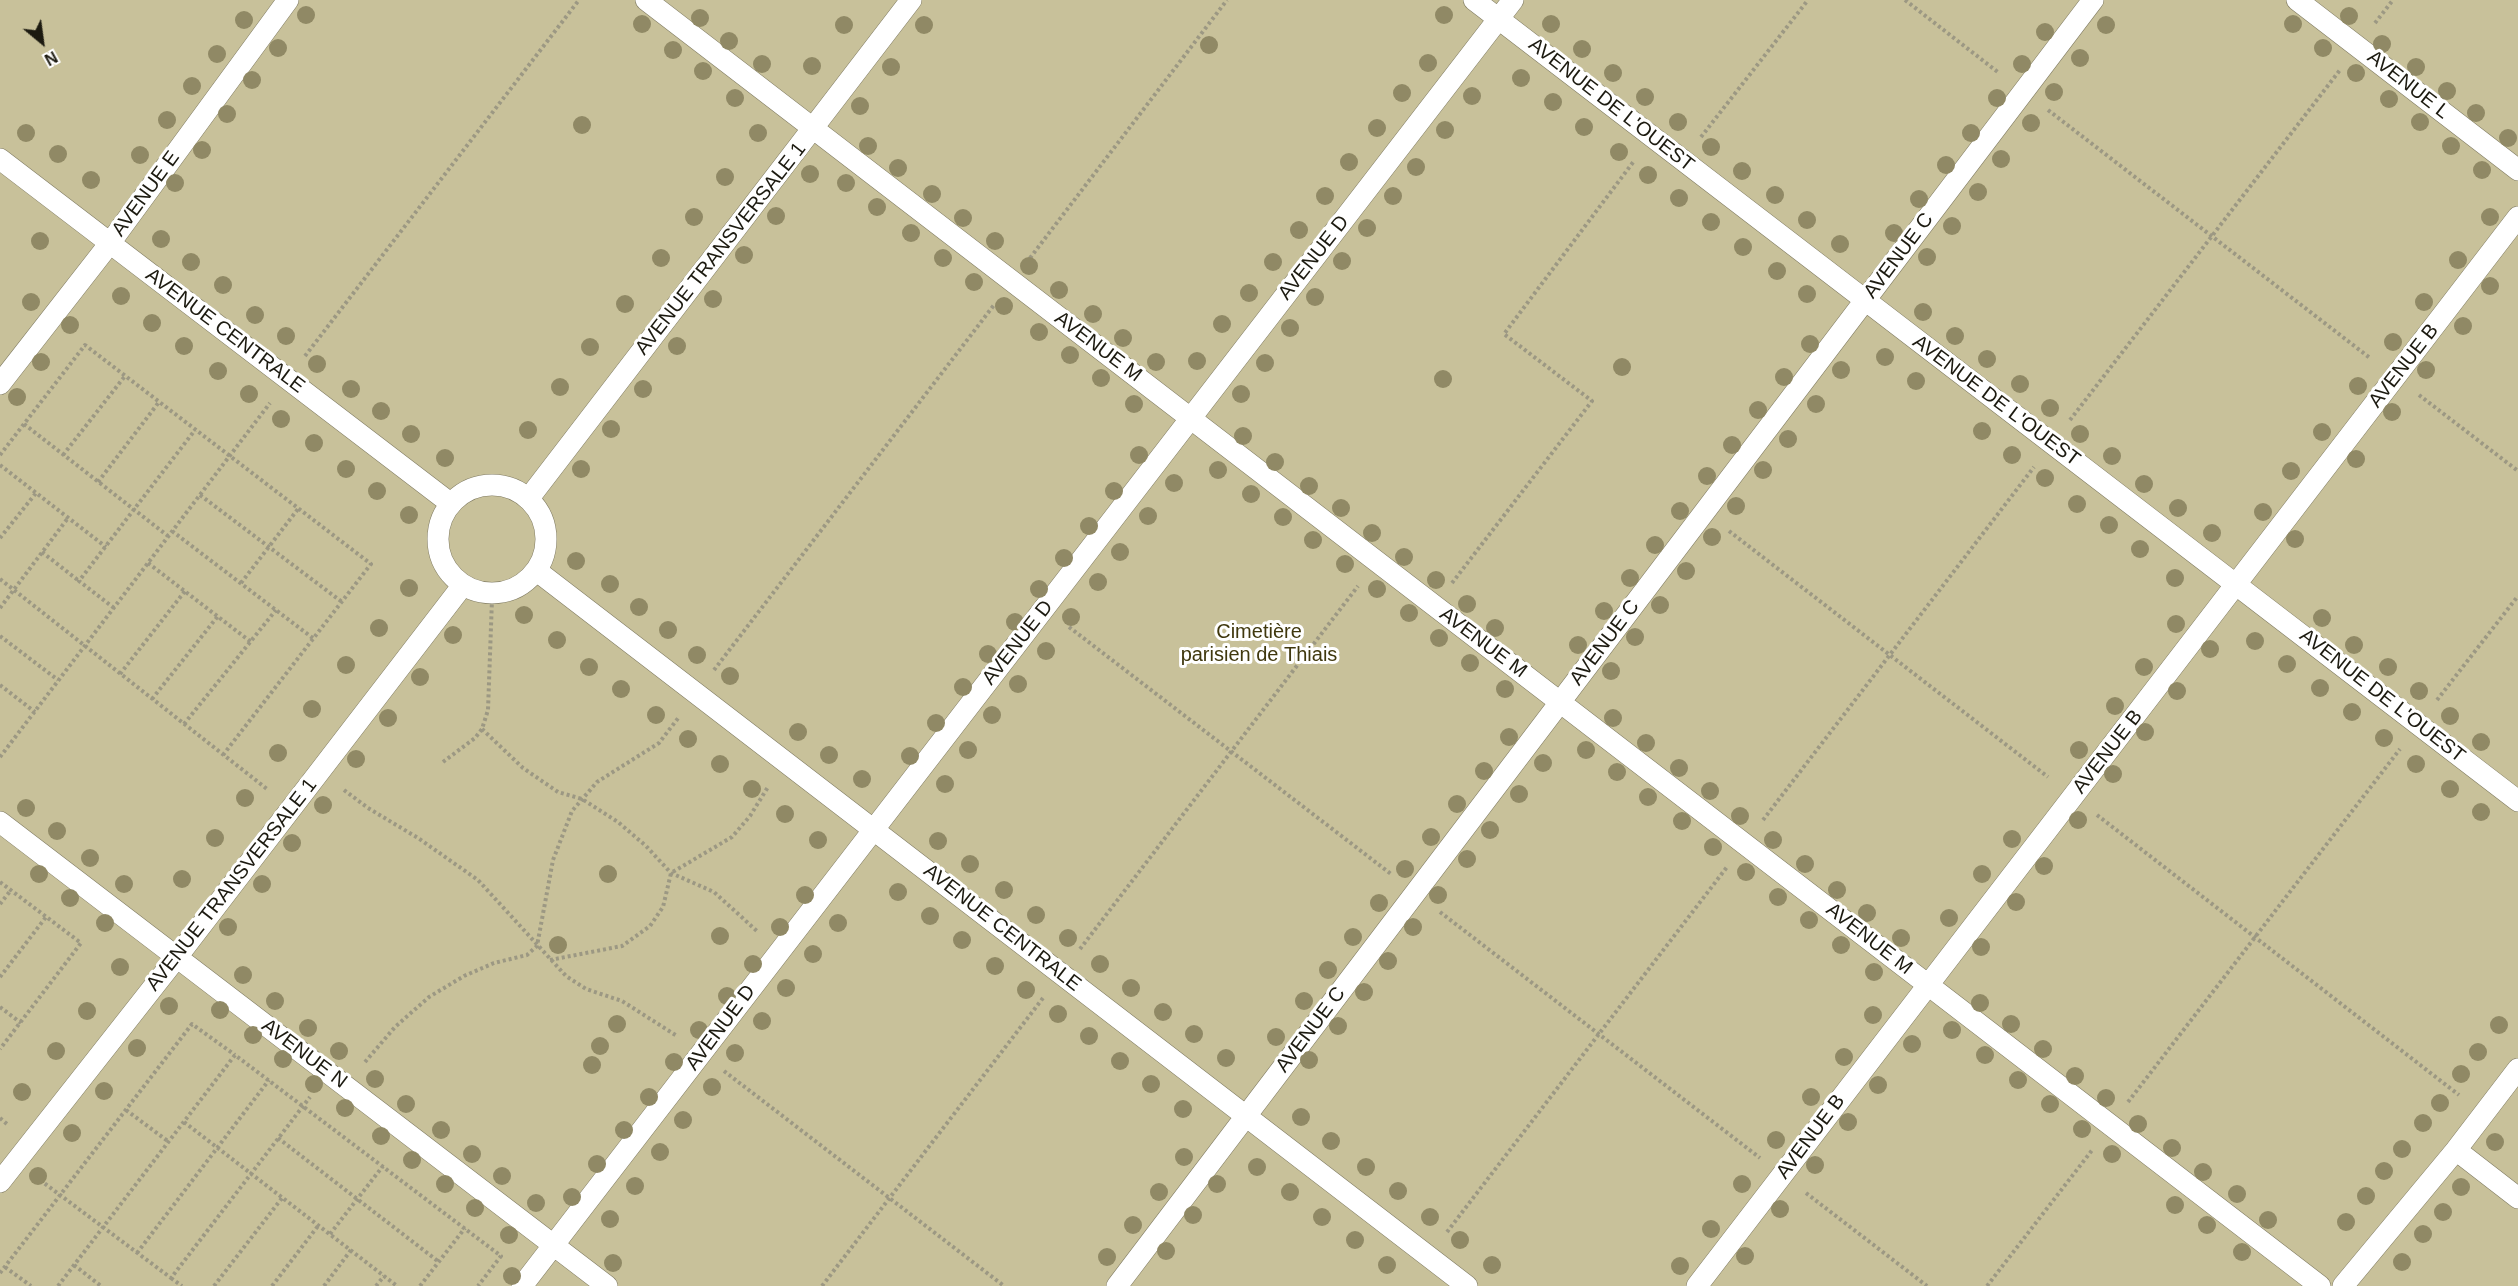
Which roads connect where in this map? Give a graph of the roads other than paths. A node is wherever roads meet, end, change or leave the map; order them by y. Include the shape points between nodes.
1 (288, 0) edge
2 (646, 0) edge
3 (911, 0) edge
4 (1474, 0) edge
5 (1513, 0) edge
6 (2093, 0) edge
7 (2297, 0) edge
8 (1498, 19) junction
9 (813, 129) junction
10 (0, 159) edge
11 (2518, 170) edge
12 (2518, 217) edge
13 (110, 243) junction
14 (1865, 300) junction
15 (0, 384) edge
16 (1191, 419) junction
17 (529, 498) junction
18 (450, 503) junction
19 (537, 571) junction
20 (463, 585) junction
21 (2236, 585) junction
22 (1560, 702) junction
23 (2518, 801) edge
24 (0, 822) edge
25 (874, 830) junction
26 (177, 957) junction
27 (1928, 985) junction
28 (2518, 1069) edge
29 (1246, 1116) junction
30 (2456, 1150) junction
31 (0, 1182) edge
32 (2518, 1198) edge
33 (554, 1245) junction
34 (522, 1286) edge
35 (607, 1286) edge
36 (1117, 1286) edge
37 (1467, 1286) edge
38 (1697, 1286) edge
39 (2320, 1286) edge
40 (2343, 1286) edge

1 - 13 lane, AVENUE E
2 - 9 lane, AVENUE M
3 - 9 lane, AVENUE TRANSVERSALE 1
4 - 8 lane, AVENUE DE L'OUEST
5 - 8 lane, AVENUE D
6 - 14 lane, AVENUE C
7 - 11 lane, AVENUE L
8 - 14 lane, AVENUE DE L'OUEST
8 - 16 lane, AVENUE D
9 - 16 lane, AVENUE M
9 - 17 lane, AVENUE TRANSVERSALE 1
10 - 13 lane, AVENUE CENTRALE
12 - 21 lane, AVENUE B
13 - 15 lane, AVENUE E
13 - 18 lane, AVENUE CENTRALE
14 - 21 lane, AVENUE DE L'OUEST
14 - 22 lane, AVENUE C
16 - 22 lane, AVENUE M
16 - 25 lane, AVENUE D
17 - 18 lane via 498,484 480,485
17 - 19 lane via 545,525 547,541
18 - 20 lane via 437,538 440,556
19 - 20 lane via 511,591 477,592
19 - 25 lane, AVENUE CENTRALE
20 - 26 lane, AVENUE TRANSVERSALE 1
21 - 23 lane, AVENUE DE L'OUEST
21 - 27 lane, AVENUE B
22 - 27 lane, AVENUE M
22 - 29 lane, AVENUE C
24 - 26 lane, AVENUE N
25 - 29 lane, AVENUE CENTRALE
25 - 33 lane, AVENUE D
26 - 31 lane, AVENUE TRANSVERSALE 1
26 - 33 lane, AVENUE N
27 - 38 lane, AVENUE B
27 - 39 lane, AVENUE M
28 - 30 lane
29 - 36 lane, AVENUE C
29 - 37 lane, AVENUE CENTRALE
30 - 32 lane
30 - 40 lane
33 - 34 lane, AVENUE D
33 - 35 lane, AVENUE N

